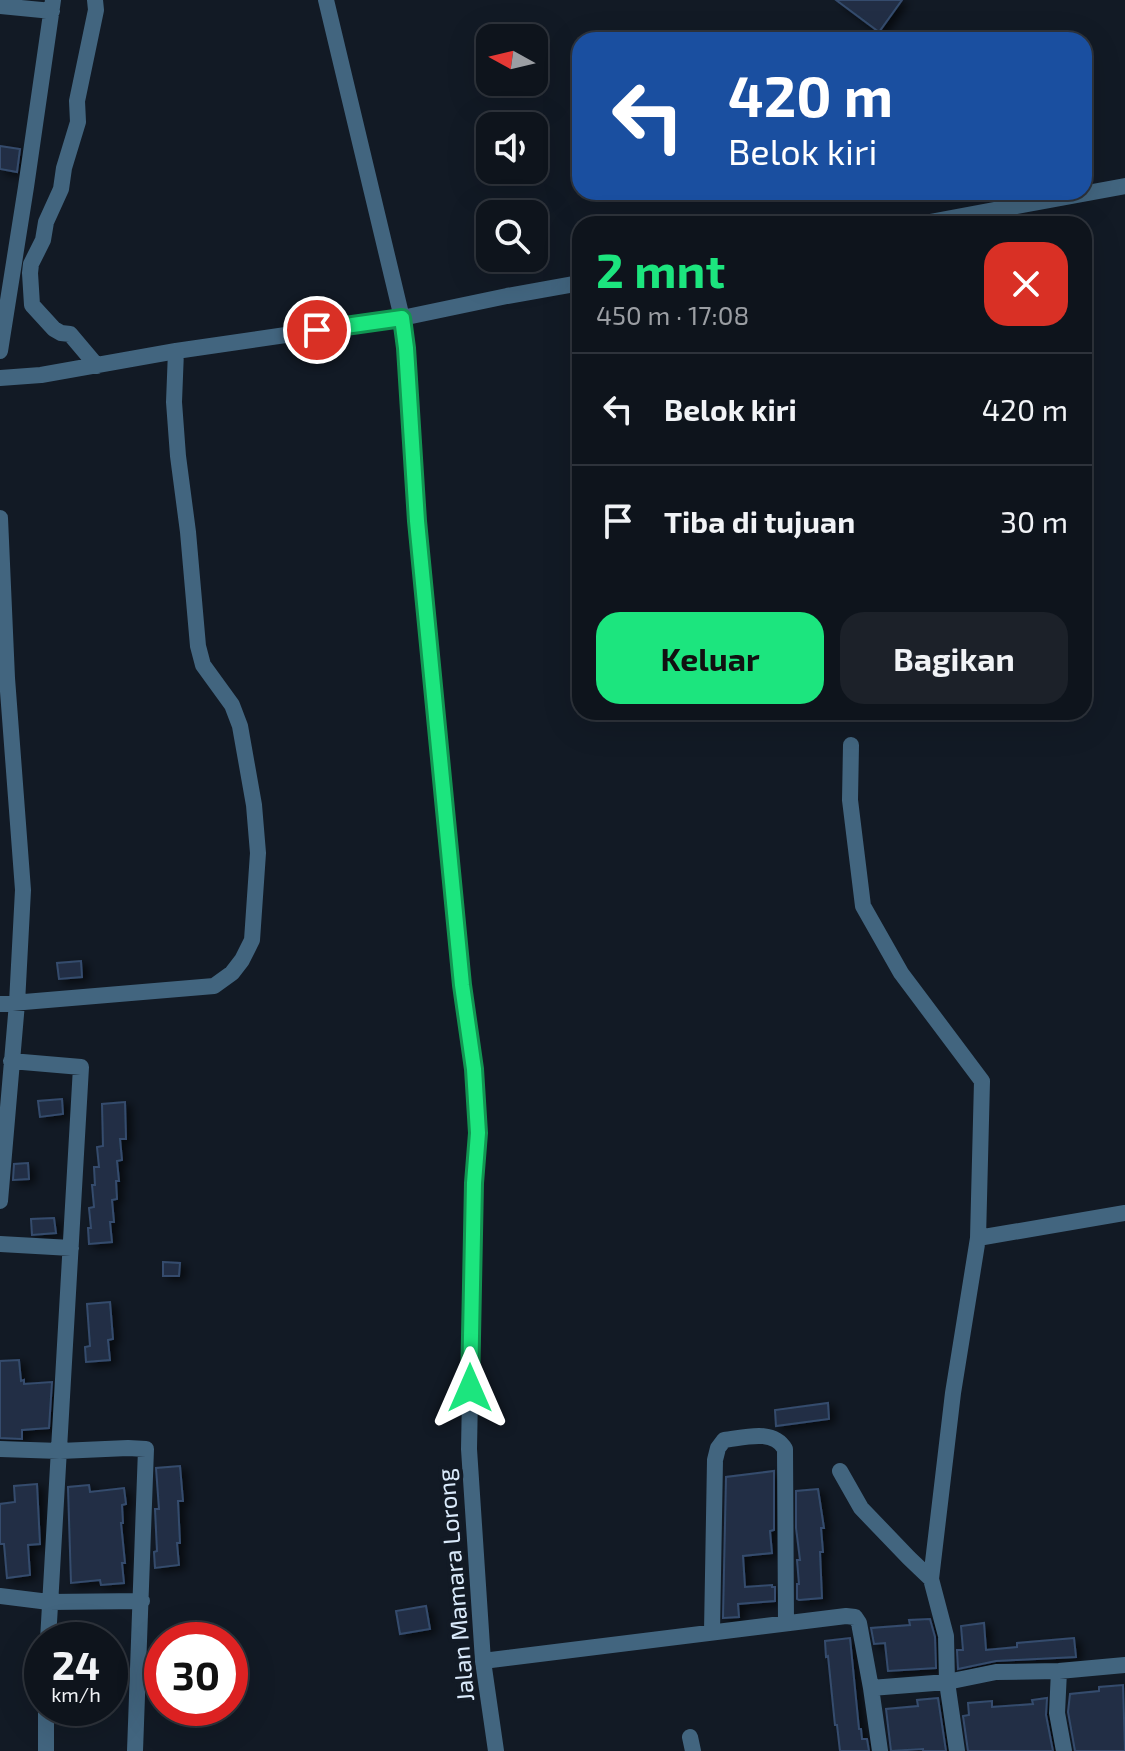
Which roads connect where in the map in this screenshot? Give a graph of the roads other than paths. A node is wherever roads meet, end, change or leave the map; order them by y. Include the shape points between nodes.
1 (95, 0) edge
2 (326, 0) edge
3 (0, 6) edge
4 (53, 6) edge
5 (1125, 186) edge
6 (1092, 190) edge
7 (1030, 200) edge
8 (956, 216) edge
9 (572, 284) edge
10 (402, 318) junction
11 (0, 351) edge
12 (176, 351) junction
13 (97, 366) junction
14 (0, 378) edge
15 (0, 518) edge
16 (851, 745) dead end
17 (8, 1003) edge
18 (11, 1061) junction
19 (0, 1201) edge
20 (1125, 1213) edge
21 (978, 1238) junction
22 (0, 1244) edge
23 (71, 1248) junction
24 (0, 1449) edge
25 (60, 1451) junction
26 (840, 1471) dead end
27 (931, 1579) junction
28 (0, 1596) edge
29 (142, 1601) junction
30 (49, 1602) junction
31 (48, 1622) edge
32 (786, 1623) junction
33 (712, 1632) junction
34 (483, 1661) junction
35 (1125, 1665) edge
36 (1059, 1671) junction
37 (947, 1682) junction
38 (871, 1688) junction
39 (46, 1726) edge
40 (46, 1751) edge
41 (135, 1751) edge
42 (496, 1751) edge
43 (880, 1751) edge
44 (957, 1751) edge
45 (1064, 1751) edge

1 - 13 street via 78,122 29,281 36,312 54,329 70,334
2 - 10 street, Jalan Mamara Lorong
3 - 4 street
4 - 11 street
5 - 6 street
7 - 8 street
9 - 10 street
10 - 12 street
10 - 34 street, Jalan Mamara Lorong via 478,1133 469,1449
12 - 13 street
12 - 17 street via 178,456 198,646 203,665 232,705 240,726 254,805 258,853 252,940 232,973 214,986
13 - 14 street
15 - 17 street via 23,890
16 - 21 street via 850,800 863,906 901,973 982,1081
17 - 18 street
18 - 19 street
18 - 23 street via 81,1067
20 - 21 street
21 - 27 street
22 - 23 street
23 - 25 street
24 - 25 street
25 - 29 street via 146,1449
25 - 30 street
26 - 27 street via 861,1508
27 - 37 street via 946,1636
28 - 30 street
29 - 30 street
29 - 41 street
30 - 31 street
32 - 33 street
32 - 33 street via 785,1449 771,1437 724,1440 715,1460
32 - 38 street via 855,1617
33 - 34 street
34 - 42 street, Jalan Mamara Lorong
35 - 36 street
36 - 37 street via 996,1672
36 - 45 street via 1057,1713
37 - 38 street
37 - 44 street
38 - 43 street
39 - 40 street

